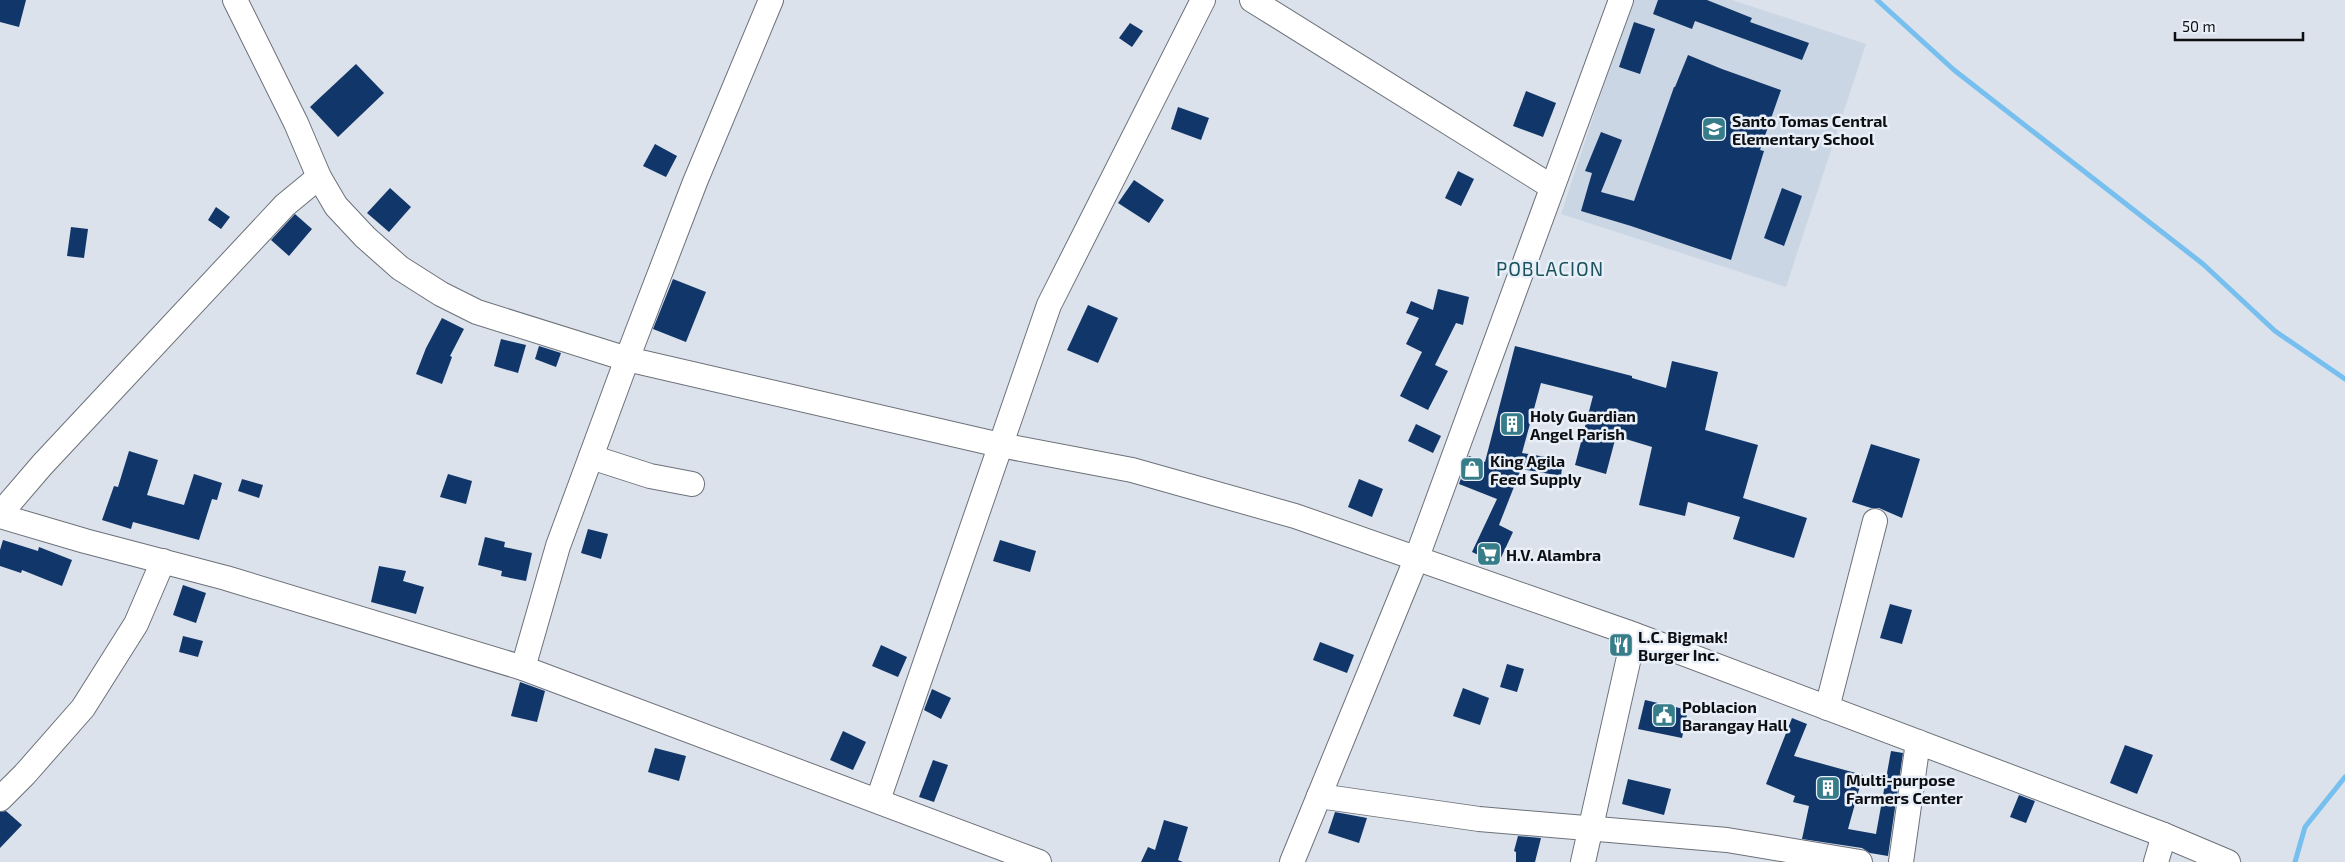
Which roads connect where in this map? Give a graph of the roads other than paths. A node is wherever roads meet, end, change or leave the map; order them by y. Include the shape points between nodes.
1 (235, 0) edge
2 (771, 0) edge
3 (1203, 0) edge
4 (1252, 0) edge
5 (1621, 0) edge
6 (319, 177) junction
7 (1552, 187) junction
8 (626, 359) junction
9 (1000, 445) junction
10 (591, 457) junction
11 (692, 484) dead end
12 (0, 515) edge
13 (1875, 521) dead end
14 (1417, 557) junction
15 (163, 561) junction
16 (1634, 635) junction
17 (523, 668) junction
18 (1827, 708) junction
19 (1918, 742) junction
20 (1319, 796) junction
21 (0, 799) edge
22 (878, 800) junction
23 (1591, 827) junction
24 (2164, 835) junction
25 (1039, 862) edge
26 (1292, 862) edge
27 (1583, 862) edge
28 (1860, 862) edge
29 (1901, 862) edge
30 (2156, 862) edge
31 (2228, 862) edge

1 - 6 street
2 - 8 street
3 - 9 street via 1049,305
4 - 7 street
5 - 7 street
6 - 8 street via 336,206 365,238 400,268 441,294 485,314
6 - 12 street via 286,205 42,465
7 - 14 street
8 - 9 street
8 - 10 street
9 - 14 street via 1132,470 1295,516
9 - 22 street
10 - 11 street via 650,476
10 - 17 street via 558,546
12 - 15 street
13 - 18 street
14 - 16 street
14 - 20 street
15 - 17 street
15 - 21 street via 136,624 82,708
16 - 18 street
16 - 23 street
17 - 22 street
18 - 19 street
19 - 24 street
19 - 29 street
20 - 23 street via 1479,818
20 - 26 street
22 - 25 street
23 - 27 street
23 - 28 street via 1727,840
24 - 30 street
24 - 31 street

